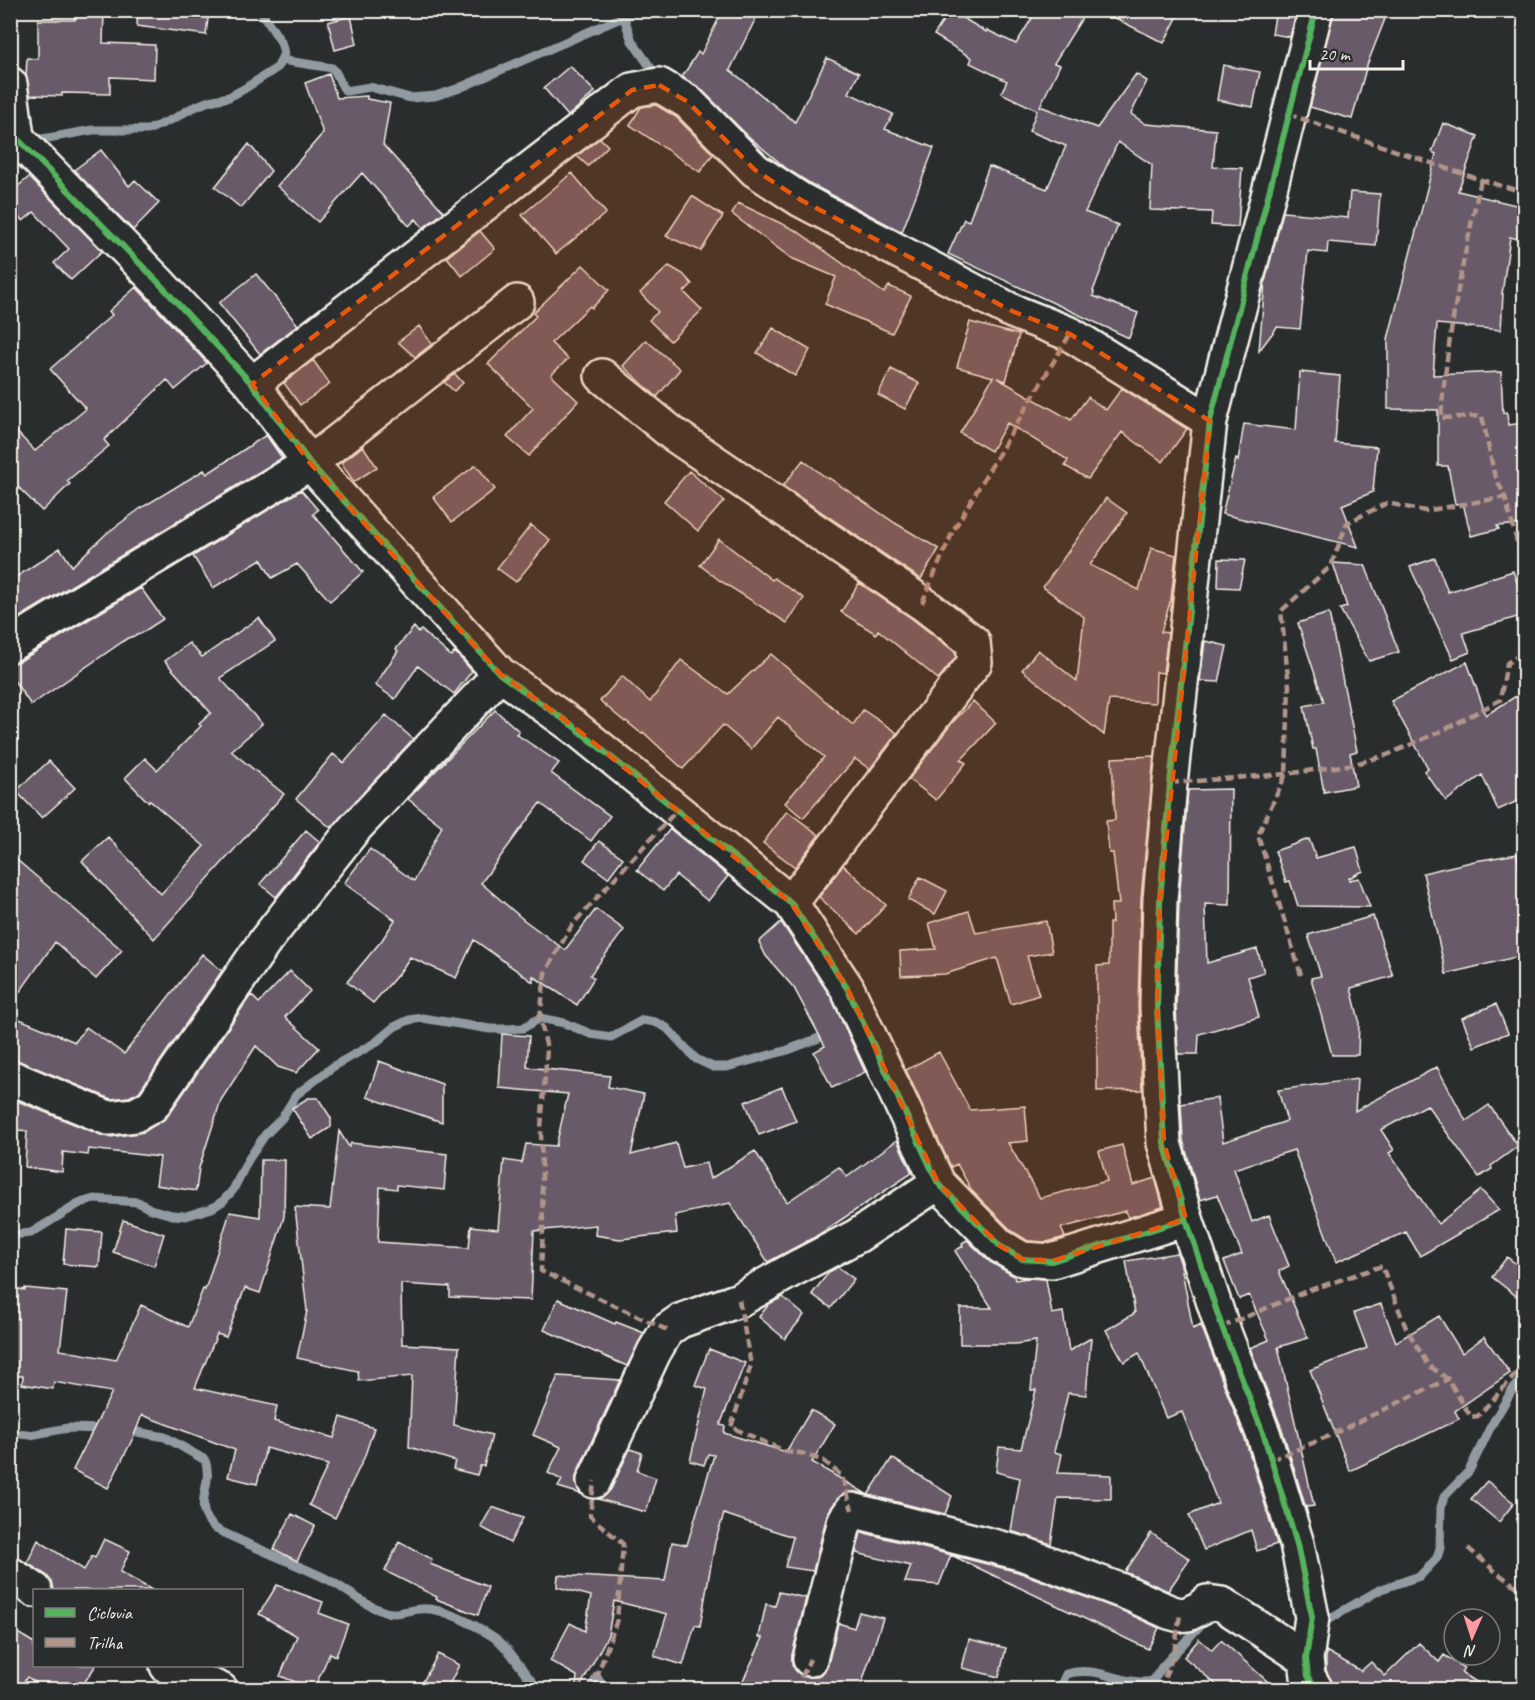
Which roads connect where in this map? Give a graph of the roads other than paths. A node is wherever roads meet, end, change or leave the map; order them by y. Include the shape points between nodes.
1 (1316, 10) edge
2 (10, 84) edge
3 (14, 134) edge
4 (517, 302) dead end
5 (602, 376) dead end
6 (252, 384) junction
7 (1210, 421) junction
8 (310, 462) junction
9 (10, 645) edge
10 (500, 674) junction
11 (791, 903) junction
12 (10, 1077) edge
13 (938, 1183) junction
14 (1185, 1219) junction
15 (594, 1481) dead end
16 (10, 1574) edge
17 (33, 1589) edge
18 (810, 1659) dead end
19 (1306, 1659) junction
20 (172, 1667) edge
21 (221, 1689) edge
22 (1316, 1689) edge

1 - 7 street
2 - 3 street
3 - 6 street
4 - 8 street
5 - 11 street via 673,434 974,642 975,662
6 - 7 street via 632,90 659,85 688,102 755,170 801,200 1012,311 1070,334
6 - 8 street
7 - 14 street via 1170,783 1157,1006 1164,1143
8 - 9 street
8 - 10 street
10 - 11 street via 573,726
10 - 12 street via 354,829 266,940 152,1106 135,1115 108,1118
11 - 13 street via 847,988
13 - 14 street via 1000,1246 1022,1259 1052,1262
13 - 15 street via 857,1236 739,1300 680,1321 667,1330
14 - 19 street via 1264,1436 1297,1544 1312,1617
16 - 17 street
18 - 19 street via 845,1520 852,1510 1024,1554 1180,1615 1207,1602 1222,1604
19 - 22 street via 1308,1676
20 - 21 street

